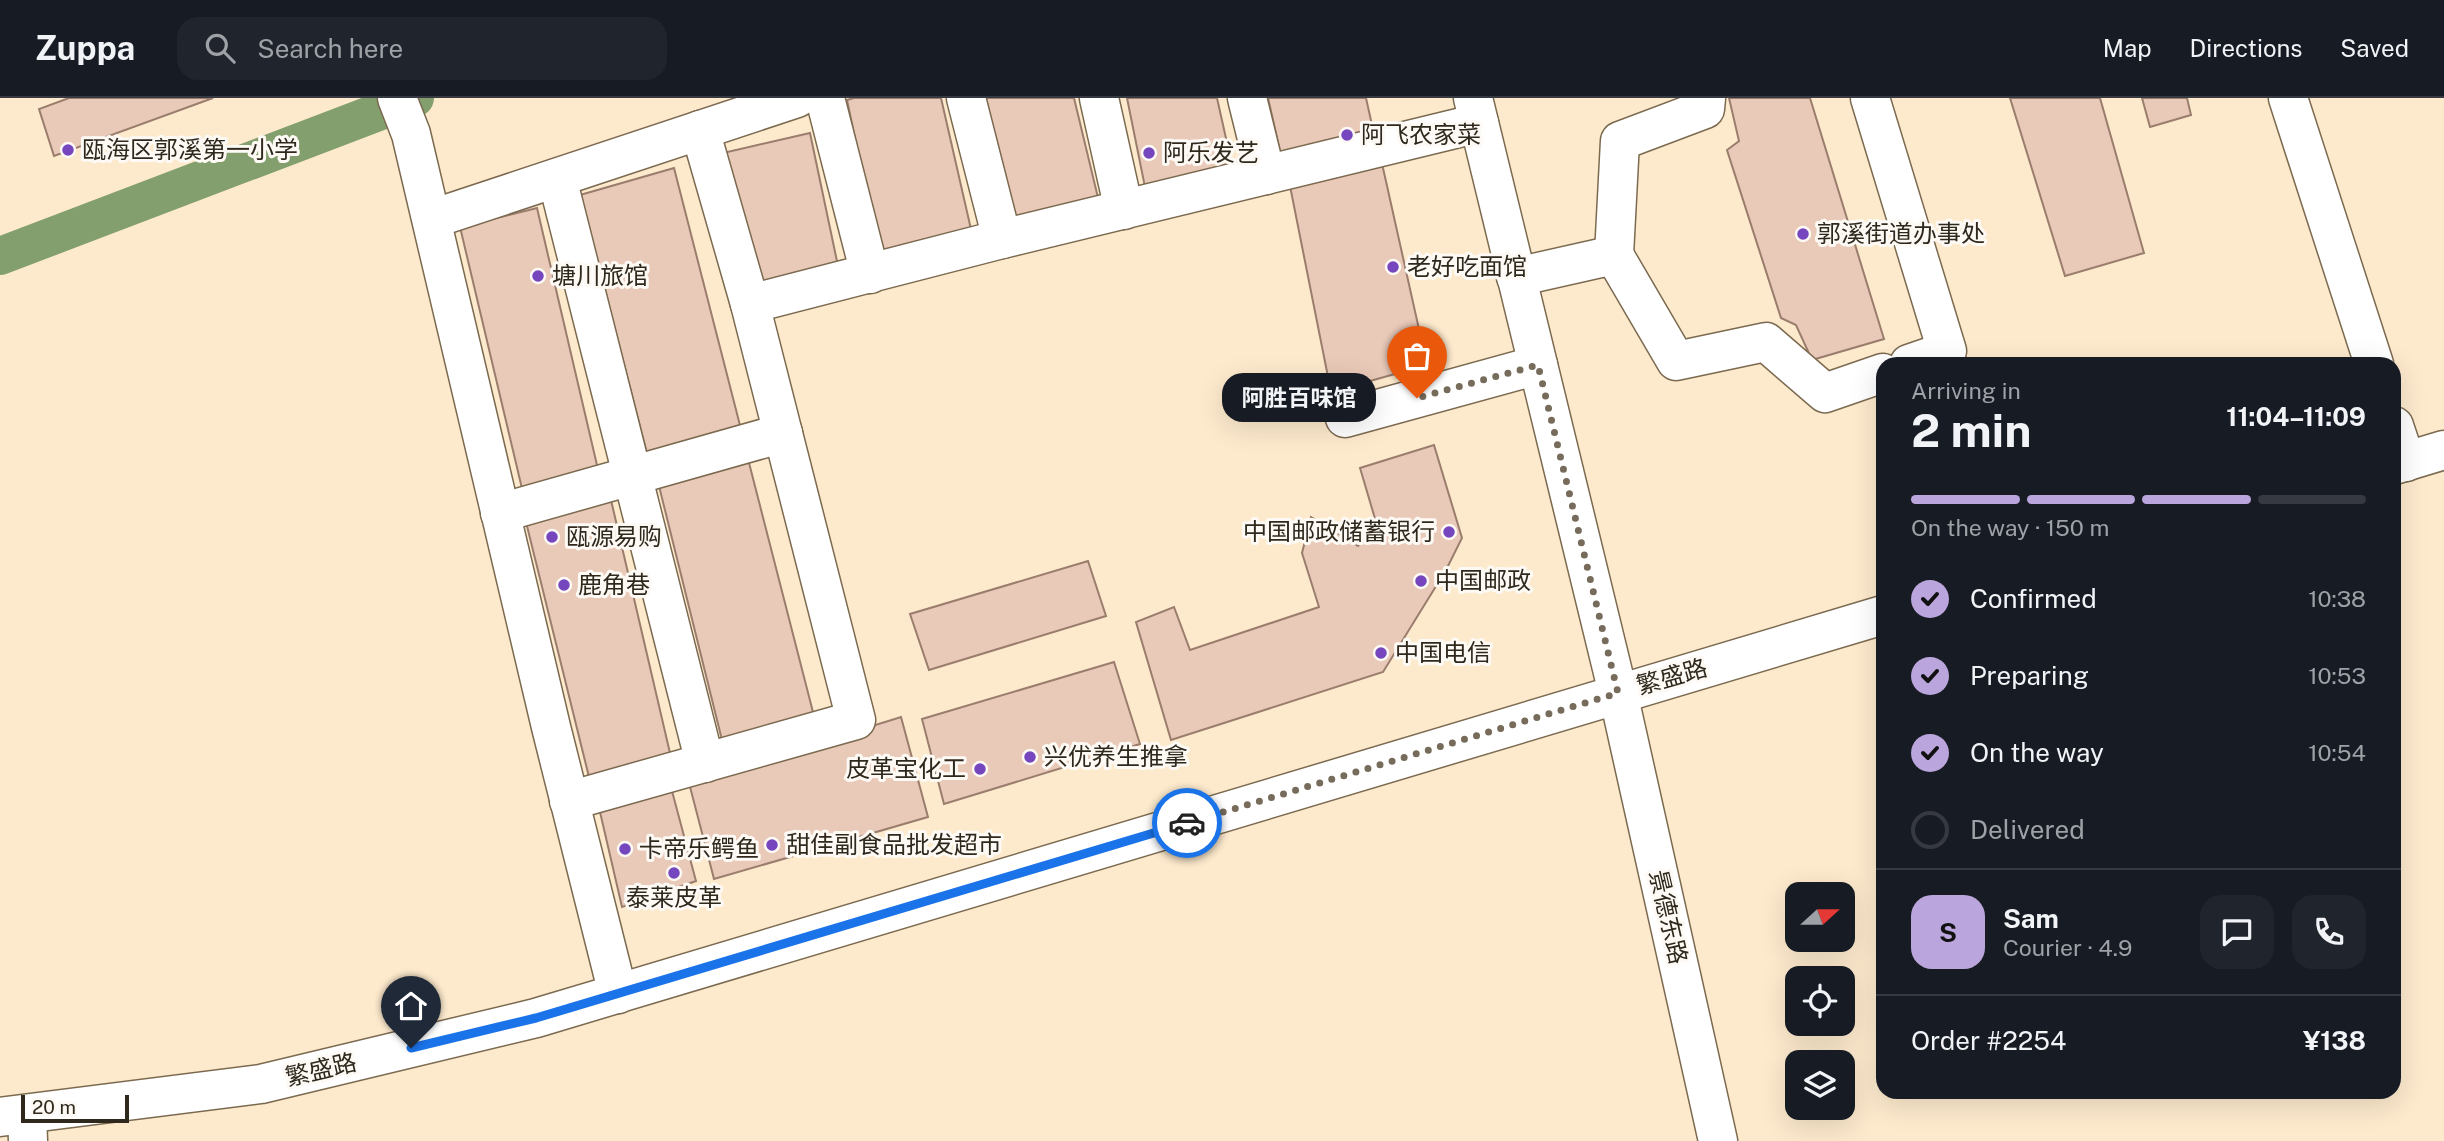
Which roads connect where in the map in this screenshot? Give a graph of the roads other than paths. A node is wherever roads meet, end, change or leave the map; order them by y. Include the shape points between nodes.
1 (397, 98) edge
2 (797, 98) edge
3 (825, 98) edge
4 (966, 98) edge
5 (1099, 98) edge
6 (1247, 98) edge
7 (1706, 98) edge
8 (1870, 98) edge
9 (2288, 98) edge
10 (1476, 110) edge
11 (700, 130) junction
12 (1266, 175) junction
13 (557, 178) junction
14 (1124, 210) junction
15 (432, 219) junction
16 (1002, 239) junction
17 (1614, 255) junction
18 (870, 274) junction
19 (1516, 277) junction
20 (750, 304) junction
21 (1929, 357) edge
22 (2372, 357) edge
23 (1538, 365) junction
24 (1876, 375) edge
25 (1345, 418) dead end
26 (783, 433) junction
27 (2444, 450) edge
28 (2401, 463) edge
29 (632, 475) junction
30 (500, 513) junction
31 (1876, 617) edge
32 (1618, 693) junction
33 (705, 763) junction
34 (569, 801) junction
35 (618, 994) junction
36 (18, 1124) edge
37 (1718, 1141) edge

1 - 15 main road
2 - 11 main road
3 - 18 main road
4 - 16 main road
5 - 14 main road
6 - 12 main road
7 - 17 main road via 1705,109 1620,141
8 - 21 main road via 1947,351
9 - 22 main road
10 - 12 main road
10 - 19 main road, 景德东路
11 - 13 main road
11 - 20 main road
12 - 14 main road
13 - 15 main road
13 - 29 main road
14 - 16 main road
15 - 30 main road
16 - 18 main road
17 - 19 main road
17 - 24 main road via 1676,361 1766,342 1825,393
18 - 20 main road
19 - 23 main road, 景德东路
20 - 26 main road
23 - 25 main road
23 - 32 main road, 景德东路
26 - 29 main road
26 - 33 main road via 856,720
27 - 28 main road
29 - 30 main road
29 - 33 main road
30 - 34 main road
31 - 32 main road, 繁盛路
32 - 35 main road, 繁盛路
32 - 37 main road, 景德东路
33 - 34 main road
34 - 35 main road
35 - 36 main road, 繁盛路 via 261,1084

